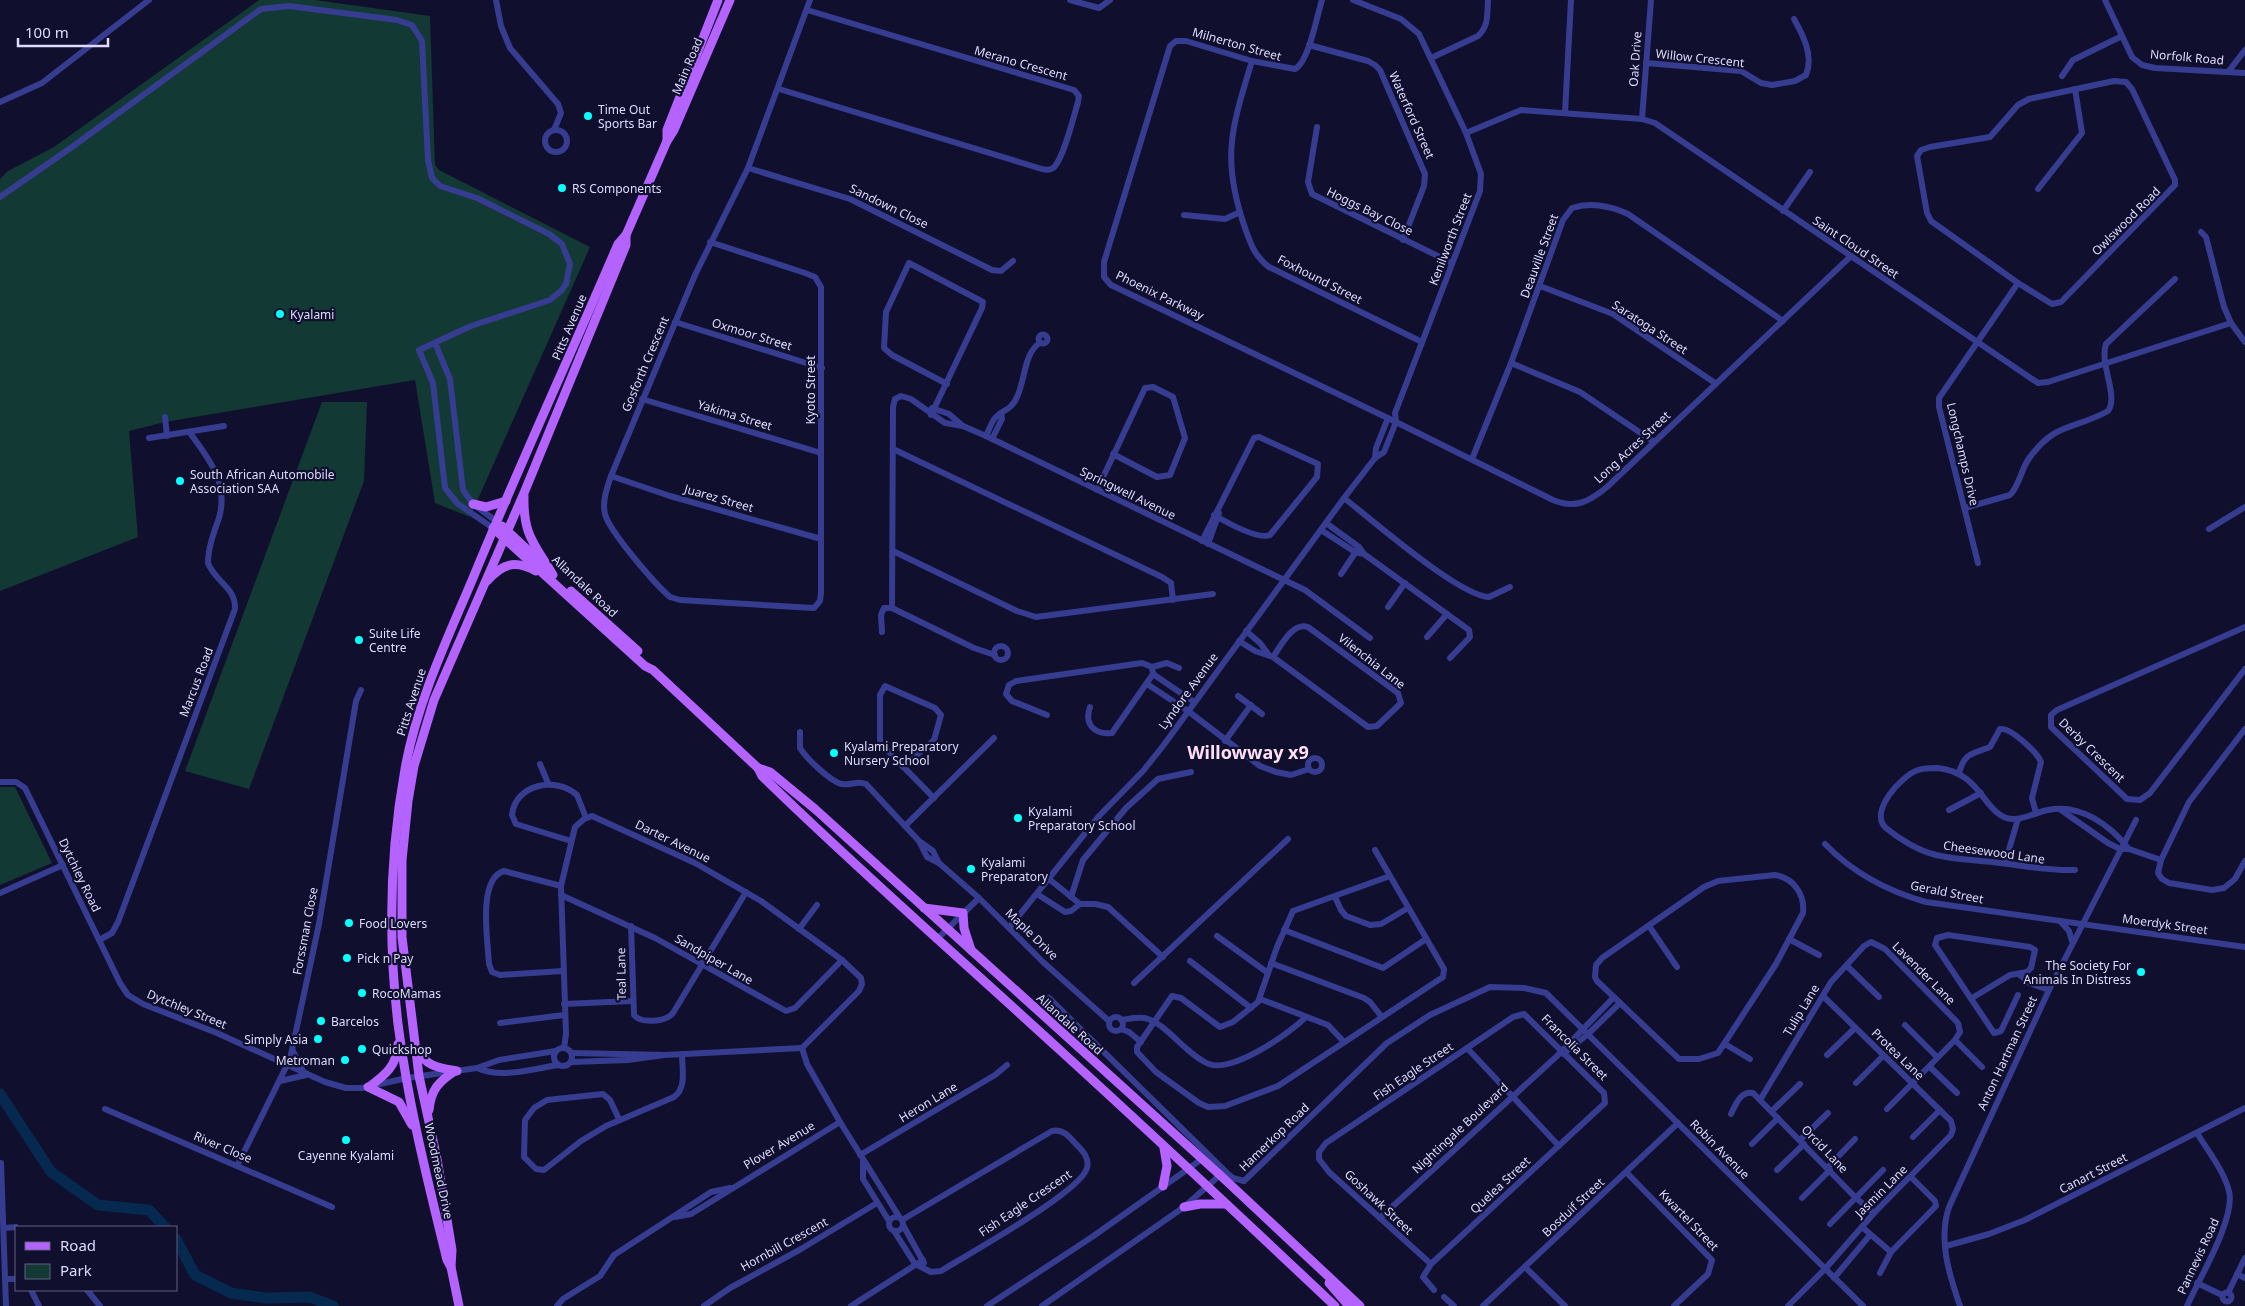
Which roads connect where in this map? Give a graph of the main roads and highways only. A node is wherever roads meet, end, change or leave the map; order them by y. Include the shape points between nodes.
1 (718, 0) edge
2 (730, 0) edge
3 (666, 140) junction
4 (608, 277) junction
5 (524, 493) junction
6 (506, 501) junction
7 (473, 504) road end
8 (495, 525) junction
9 (505, 533) junction
10 (551, 577) junction
11 (481, 588) junction
12 (758, 768) junction
13 (923, 908) junction
14 (972, 953) junction
15 (398, 1025) junction
16 (414, 1040) junction
17 (419, 1076) joint
18 (407, 1078) joint
19 (428, 1116) junction
20 (421, 1146) junction
21 (1164, 1148) junction
22 (1163, 1186) road end
23 (1226, 1204) junction
24 (1184, 1207) road end
25 (1310, 1259) junction
26 (451, 1267) junction
27 (459, 1306) edge
28 (1335, 1306) edge
29 (1348, 1306) edge
30 (1360, 1306) edge

1 - 3 main road, Main Road via 667,130
2 - 3 main road, Main Road via 674,130
3 - 4 main road, Main Road via 626,235 626,245
4 - 5 main road, Pitts Avenue
4 - 6 main road, Pitts Avenue
5 - 9 main road, Pitts Avenue
5 - 10 main road via 526,531
6 - 7 main road via 486,507
6 - 8 main road, Pitts Avenue
8 - 9 main road, Allandale Road
8 - 15 main road, Pitts Avenue via 424,696 405,767 392,906
9 - 10 main road, Allandale Road
9 - 11 main road, Pitts Avenue
10 - 11 main road via 512,563 496,570
10 - 12 main road, Allandale Road
11 - 16 main road, Pitts Avenue via 429,715 408,801 401,910
12 - 13 main road, Allandale Road via 770,772 815,809
12 - 21 main road, Allandale Road via 762,776 802,815
13 - 14 main road, Allandale Road
13 - 14 main road via 963,913
14 - 25 main road, Allandale Road
15 - 18 main road, Pitts Avenue
15 - 20 main road via 395,1062 369,1087 399,1102 408,1113
16 - 17 main road, Pitts Avenue
16 - 19 main road via 427,1064 456,1071 441,1080 433,1090
17 - 19 main road, Woodmead Drive
18 - 20 main road, Woodmead Drive
19 - 26 main road, Woodmead Drive via 452,1250
20 - 26 main road, Woodmead Drive
21 - 22 main road via 1168,1166
21 - 23 main road, Allandale Road
23 - 24 main road
23 - 28 main road, Allandale Road
25 - 29 main road
25 - 30 main road, Allandale Road
26 - 27 main road, Woodmead Drive

